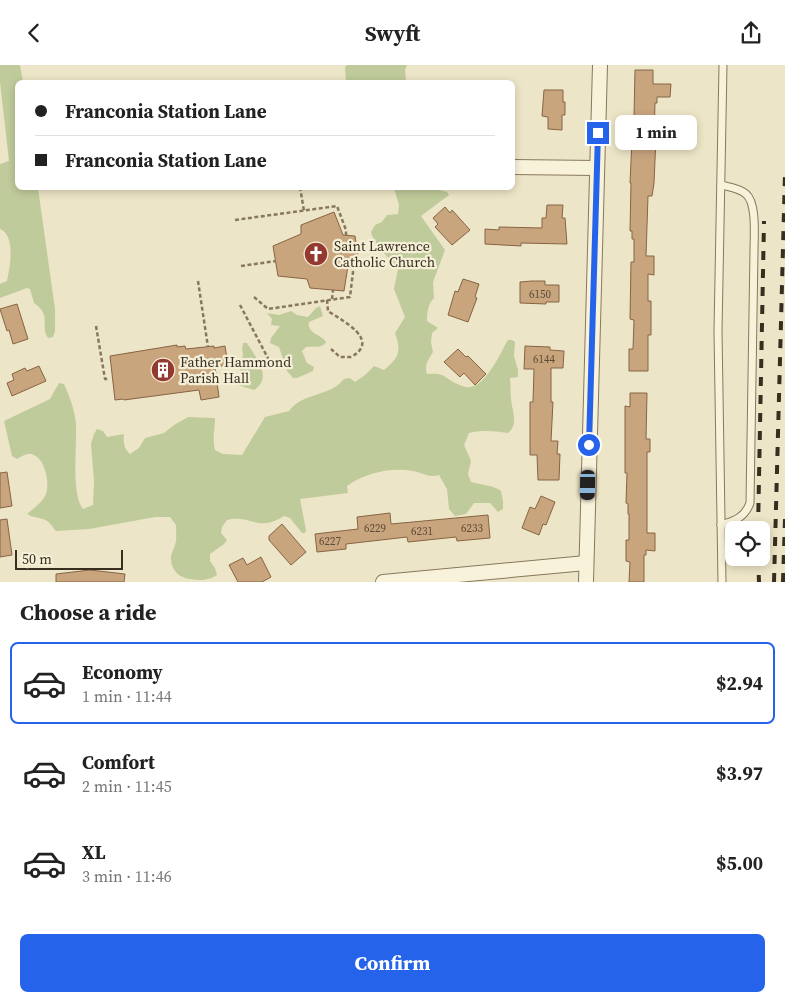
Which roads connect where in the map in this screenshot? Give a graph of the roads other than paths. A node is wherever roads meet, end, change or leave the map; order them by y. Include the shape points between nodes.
1 (600, 65) edge
2 (723, 65) edge
3 (515, 167) edge
4 (597, 168) junction
5 (721, 185) junction
6 (721, 525) junction
7 (586, 563) junction
8 (382, 582) edge
9 (586, 582) edge
10 (722, 582) edge

1 - 4 street
2 - 5 lane
3 - 4 street
4 - 7 street
5 - 6 lane via 718,331
5 - 6 lane via 738,189 750,197 754,251 750,503 739,518
6 - 10 lane
7 - 8 street
7 - 9 street

